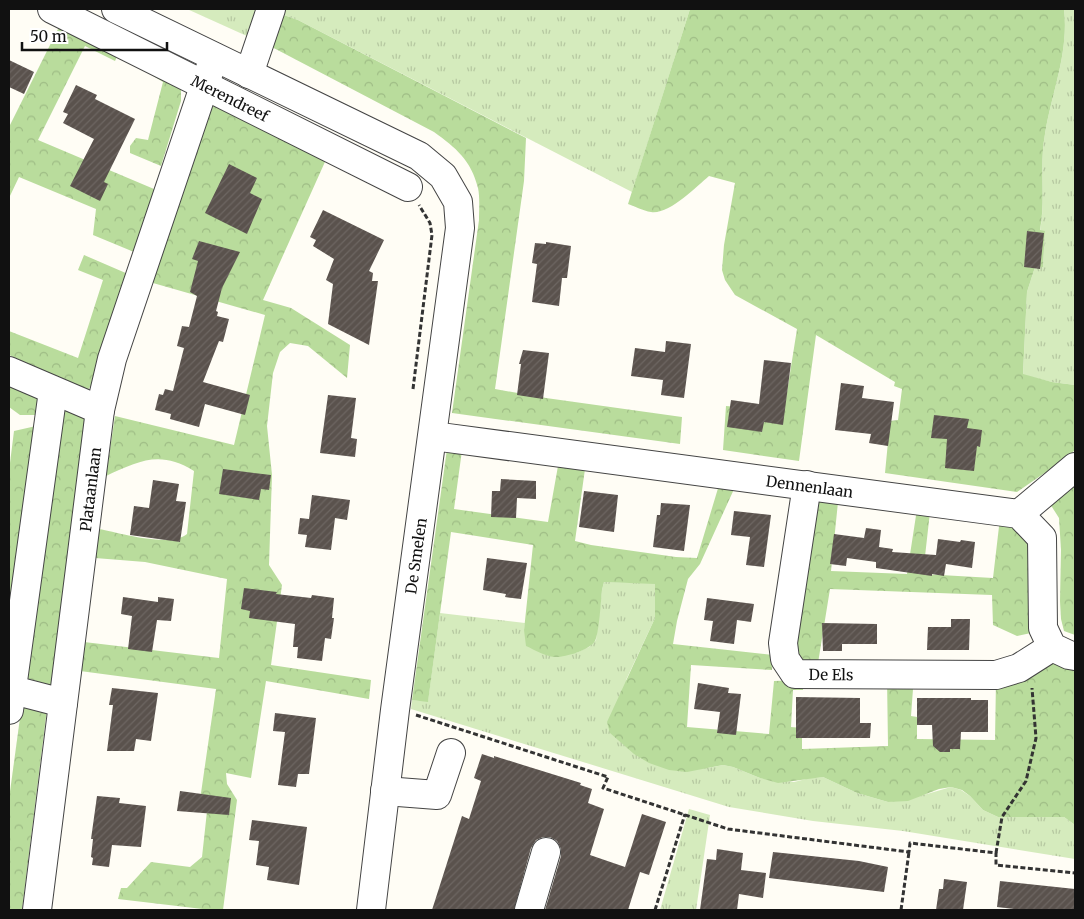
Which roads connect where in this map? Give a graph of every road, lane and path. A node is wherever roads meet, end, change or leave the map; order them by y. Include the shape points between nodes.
1 (52, 9) edge
2 (116, 9) edge
3 (271, 9) edge
4 (214, 57) junction
5 (249, 74) junction
6 (204, 84) junction
7 (408, 187) dead end
8 (458, 202) joint
9 (9, 372) edge
10 (53, 391) junction
11 (100, 410) junction
12 (433, 436) junction
13 (1075, 467) edge
14 (807, 486) junction
15 (1018, 514) junction
16 (1064, 651) edge
17 (1009, 671) junction
18 (10, 696) edge
19 (64, 703) junction
20 (415, 715) dead end
21 (451, 753) dead end
22 (385, 791) junction
23 (685, 814) junction
24 (546, 852) dead end
25 (909, 852) junction
26 (996, 853) junction
27 (1075, 872) edge
28 (37, 910) edge
29 (371, 910) edge
30 (529, 910) edge
31 (655, 910) edge
32 (901, 910) edge

1 - 6 street, Merendreef
2 - 4 street, Merendreef
3 - 5 street
4 - 5 street, Merendreef
4 - 6 street, Plataanlaan
5 - 8 street, Merendreef via 418,156 443,176
6 - 7 street, Merendreef
6 - 11 street, Plataanlaan via 112,359
8 - 12 street, De Smelen via 460,228
9 - 10 street
10 - 11 street
10 - 18 street
11 - 19 street, Plataanlaan
12 - 14 street, Dennenlaan
12 - 22 street, De Smelen
13 - 15 street
14 - 15 street, Dennenlaan
14 - 17 street, De Els via 782,643 785,659 794,674 996,676
15 - 16 street via 1042,538 1043,628
16 - 17 street, De Els
17 - 26 path via 1032,688 1036,738 1026,781 1002,817
18 - 19 street
19 - 28 street, Plataanlaan
20 - 23 path via 608,777 603,788
21 - 22 street via 437,795
22 - 29 street, De Smelen
23 - 25 path via 728,829
23 - 31 path
24 - 30 street
25 - 26 path via 910,843
25 - 32 path
26 - 27 path via 996,865

